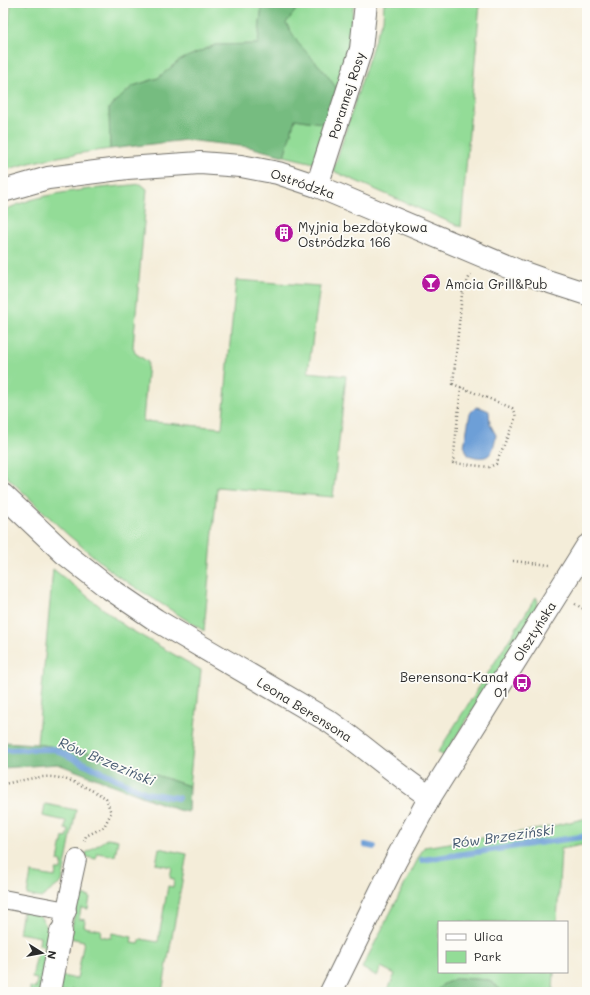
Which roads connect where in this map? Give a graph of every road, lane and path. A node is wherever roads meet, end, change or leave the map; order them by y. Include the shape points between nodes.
1 (366, 3) edge
2 (317, 186) junction
3 (3, 191) edge
4 (465, 286) dead end
5 (587, 294) edge
6 (461, 387) junction
7 (3, 495) edge
8 (587, 546) edge
9 (513, 561) dead end
10 (552, 565) dead end
11 (570, 600) dead end
12 (587, 611) edge
13 (3, 784) edge
14 (430, 797) junction
15 (77, 859) joint
16 (5, 866) dead end
17 (3, 877) edge
18 (3, 899) edge
19 (67, 911) junction
20 (61, 932) joint
21 (50, 992) edge
22 (331, 992) edge

1 - 2 street, Porannej Rosy via 361,49
2 - 3 street, Ostródzka via 262,170 200,163 54,177
2 - 5 street, Ostródzka via 516,270
4 - 6 path via 462,294 453,384
6 - 6 path via 512,408 516,414 494,466 453,463
7 - 14 street, Leona Berensona via 64,553 106,586 156,620 330,722
8 - 14 street, Olsztyńska
9 - 10 path
11 - 12 path
13 - 15 path via 44,777 55,778 71,781 106,798 111,813 104,827 86,836
14 - 22 street
15 - 19 street
16 - 17 path
18 - 19 street
19 - 20 street
20 - 21 street

